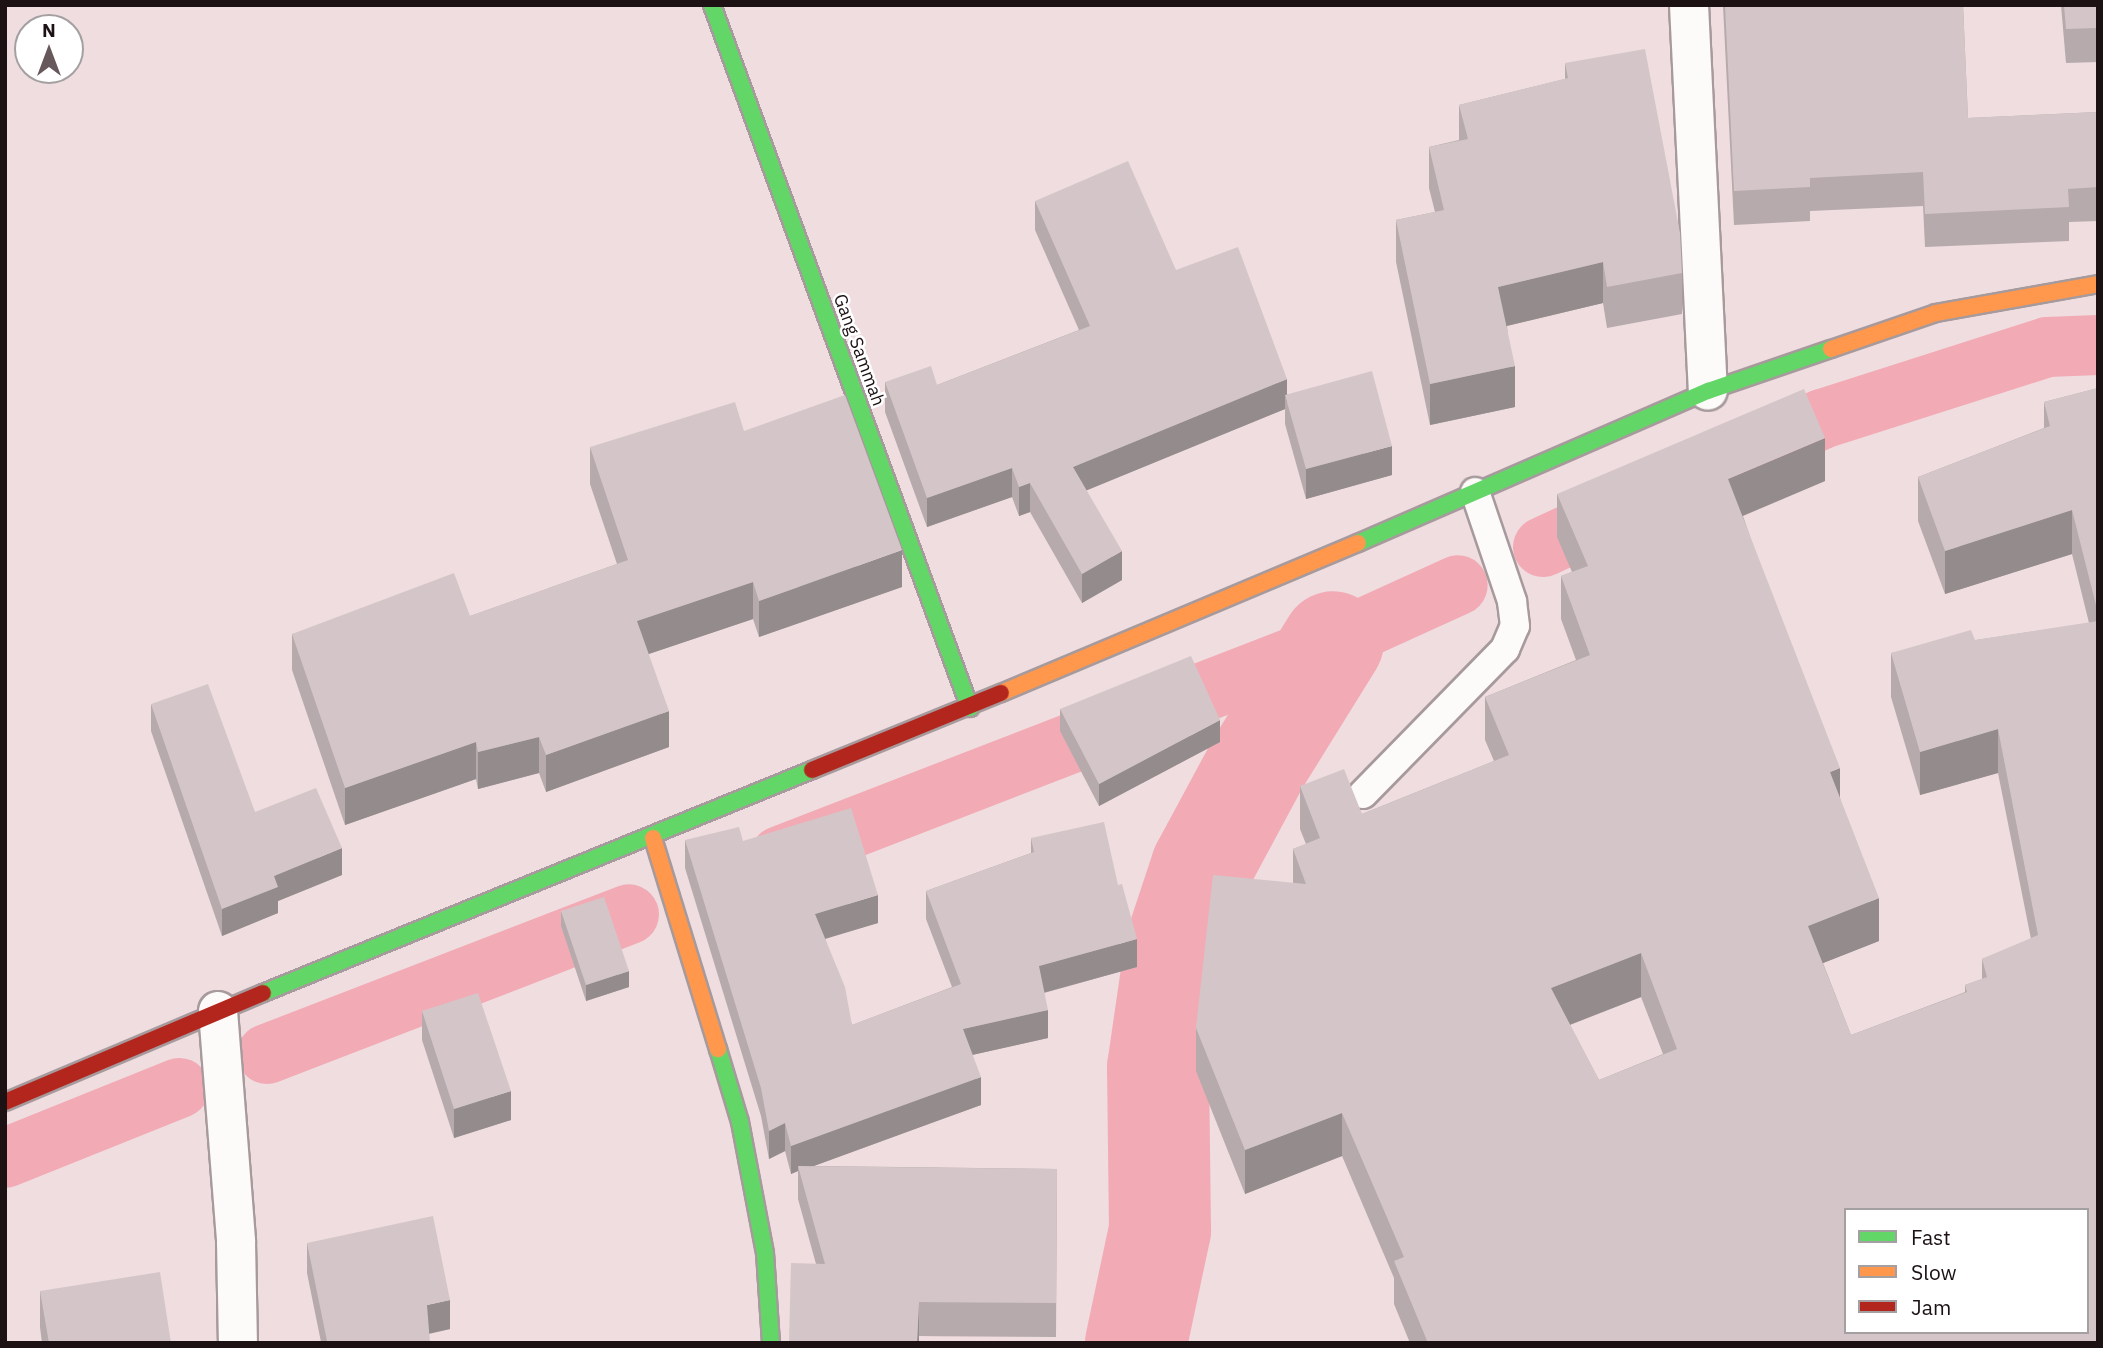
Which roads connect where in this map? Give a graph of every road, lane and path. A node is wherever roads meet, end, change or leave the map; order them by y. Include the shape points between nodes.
1 (712, 5) edge
2 (1689, 5) edge
3 (2098, 284) edge
4 (1708, 391) junction
5 (1475, 492) junction
6 (970, 708) junction
7 (1363, 794) dead end
8 (653, 838) junction
9 (218, 1011) junction
10 (5, 1102) edge
11 (238, 1343) edge
12 (771, 1343) edge

1 - 6 main road, Gang Sammah
2 - 4 street
3 - 4 main road via 1936,313
4 - 5 main road
5 - 6 main road
5 - 7 lane via 1513,601 1515,626 1505,649
6 - 8 main road
8 - 9 main road
8 - 12 main road via 740,1122 765,1253
9 - 10 main road
9 - 11 street via 236,1242

